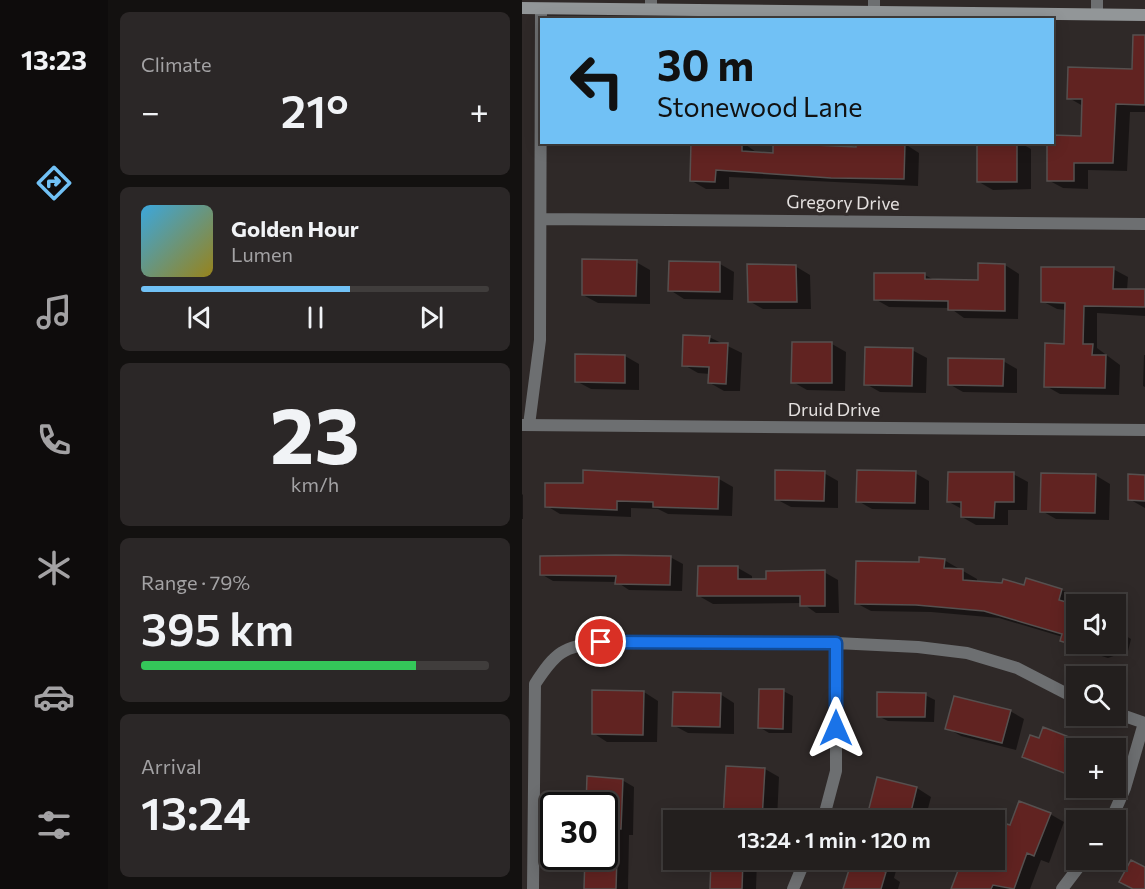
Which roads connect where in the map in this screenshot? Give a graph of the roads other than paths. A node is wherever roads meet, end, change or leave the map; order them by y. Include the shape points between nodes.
1 (1097, 0) edge
2 (651, 5) edge
3 (874, 6) edge
4 (522, 8) edge
5 (541, 9) junction
6 (1097, 14) junction
7 (1145, 15) edge
8 (541, 18) edge
9 (541, 144) edge
10 (541, 219) junction
11 (1145, 224) edge
12 (526, 425) edge
13 (1145, 430) edge
14 (836, 643) junction
15 (1066, 693) edge
16 (1126, 717) edge
17 (1144, 723) edge
18 (826, 810) edge
19 (1115, 810) edge
20 (801, 870) edge
21 (1076, 870) edge
22 (534, 889) edge
23 (793, 889) edge
24 (1062, 889) edge

1 - 6 street
2 - 3 street
2 - 5 street
3 - 6 street
4 - 5 street
5 - 8 street
6 - 7 street
9 - 10 street
10 - 11 street, Gregory Drive
10 - 12 street via 540,340
12 - 13 street, Druid Drive
14 - 15 street via 967,653 1017,668
14 - 18 street via 836,771
14 - 22 street via 601,642 562,650 535,684
16 - 17 street
17 - 19 street
20 - 23 street
21 - 24 street

